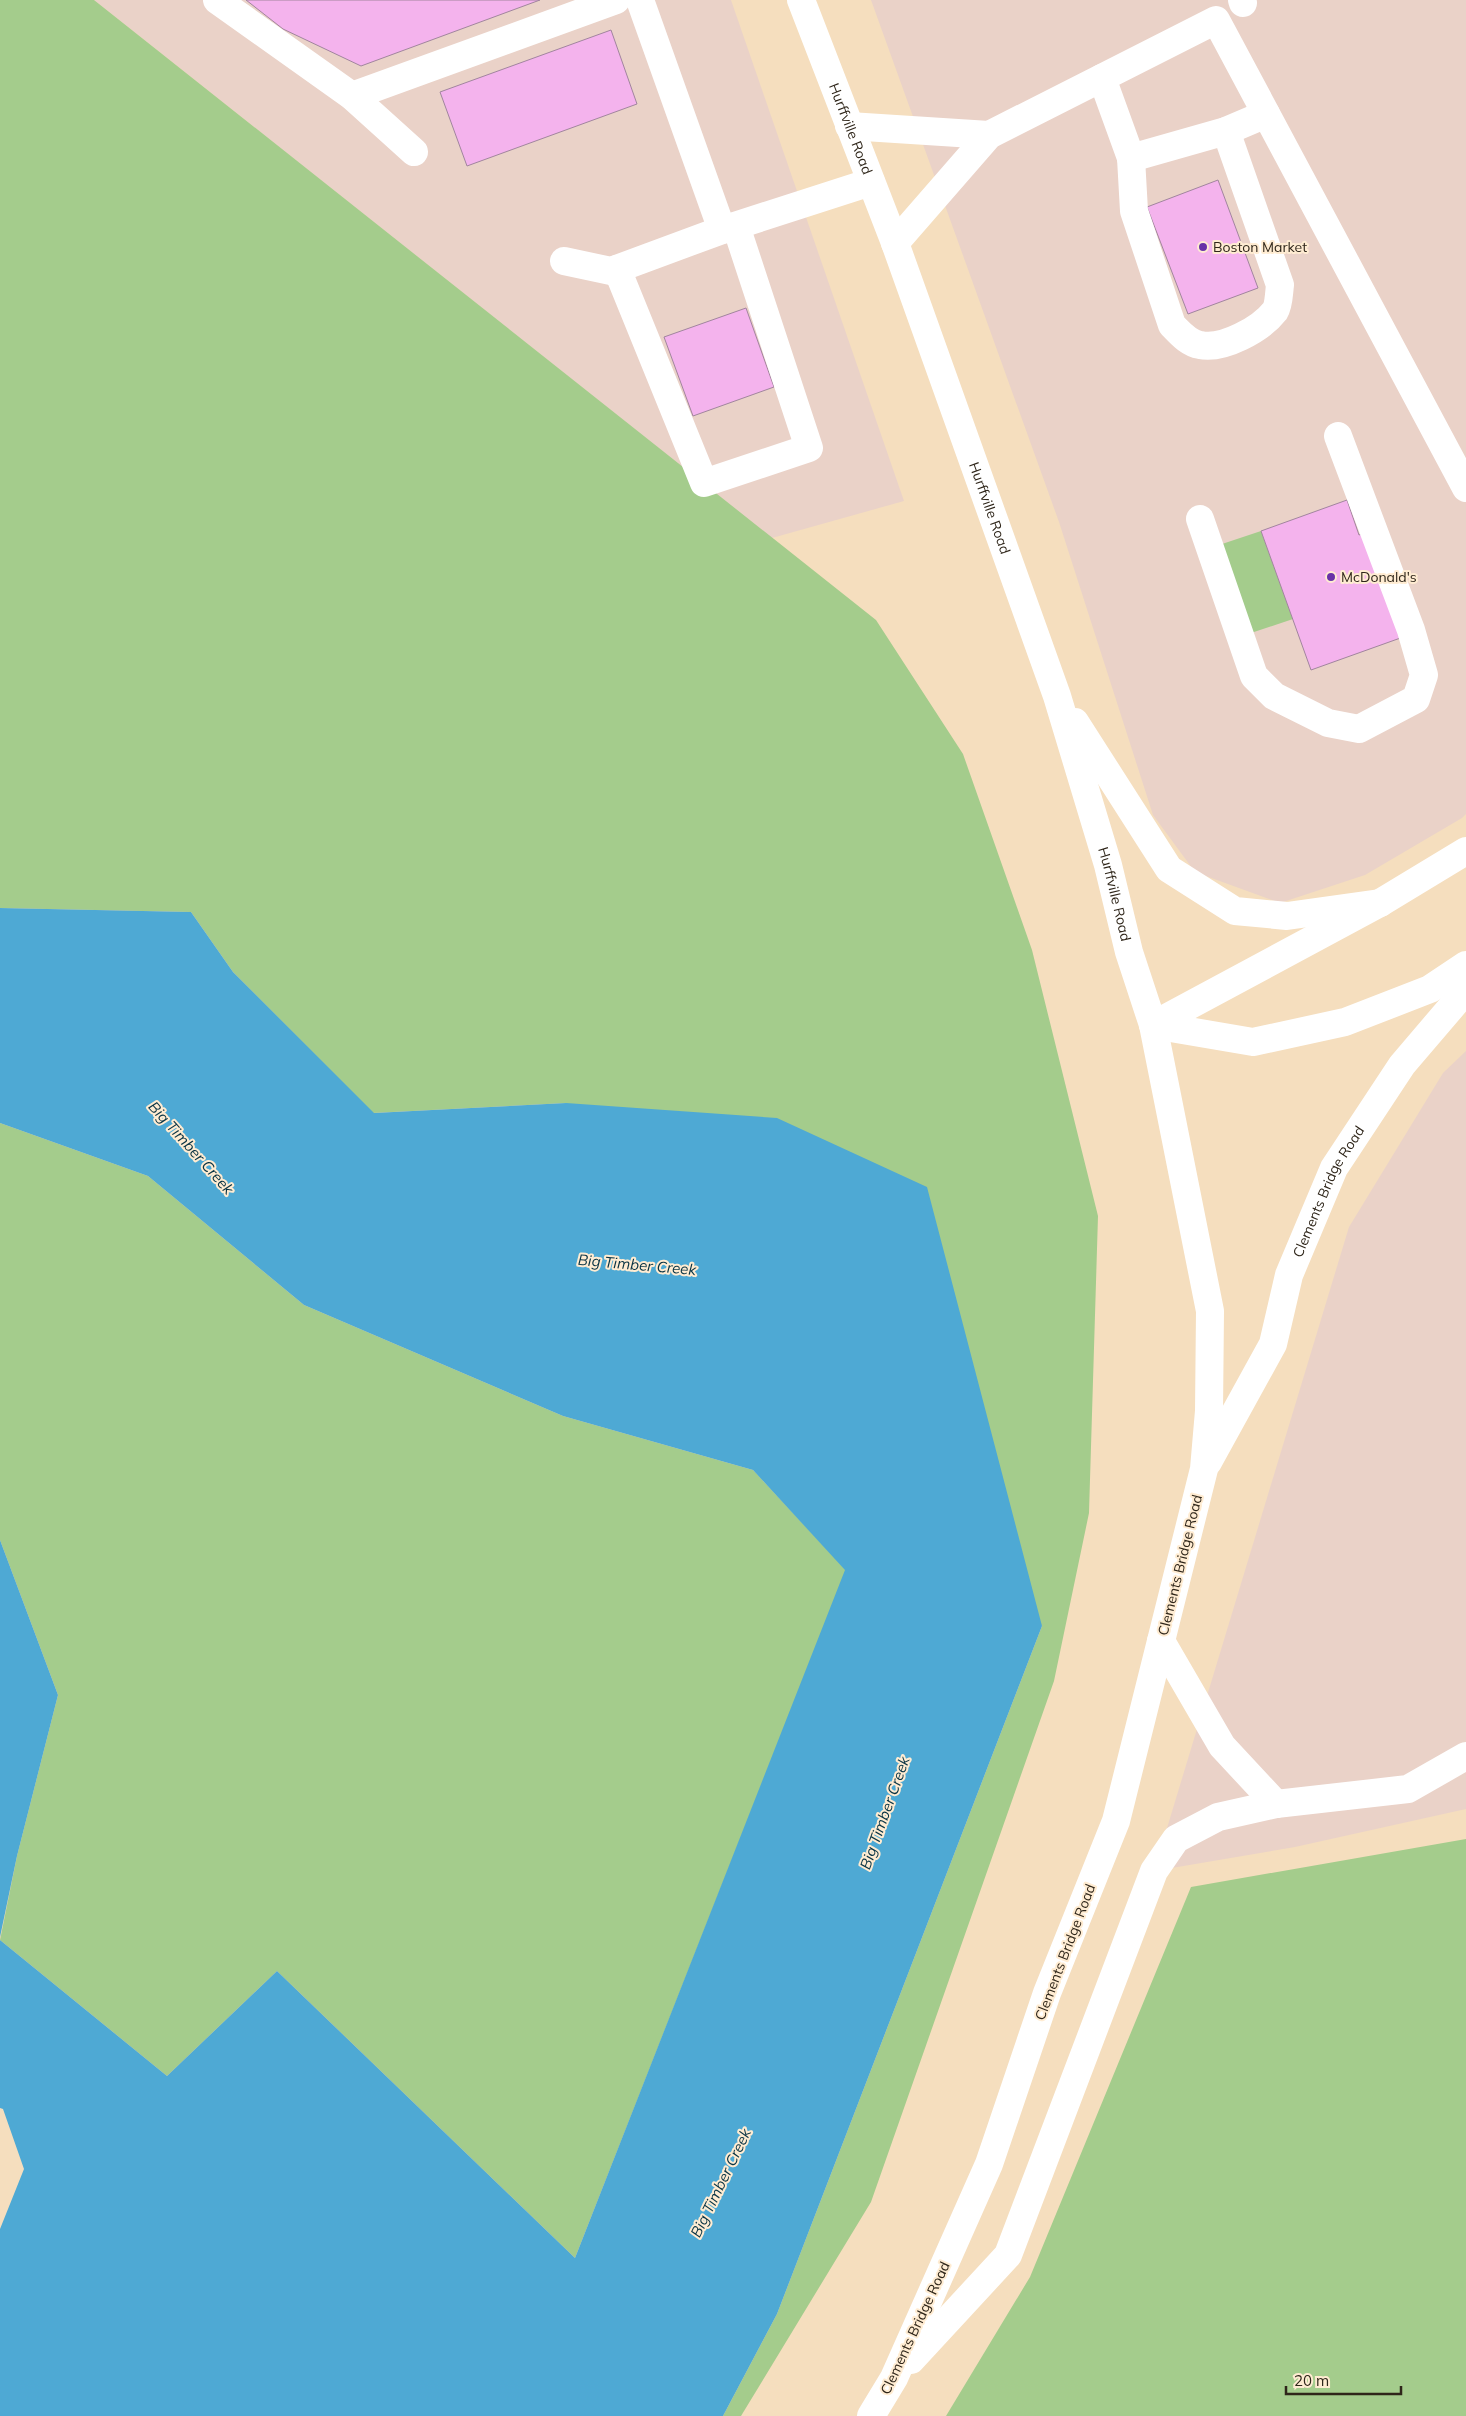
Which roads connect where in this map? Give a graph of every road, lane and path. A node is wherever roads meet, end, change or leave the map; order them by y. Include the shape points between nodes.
1 (217, 0) edge
2 (616, 0) edge
3 (640, 0) edge
4 (801, 0) edge
5 (1102, 78) junction
6 (352, 96) junction
7 (1266, 114) junction
8 (849, 126) junction
9 (1226, 131) junction
10 (990, 136) junction
11 (414, 152) dead end
12 (1131, 158) junction
13 (871, 182) junction
14 (729, 228) junction
15 (895, 243) junction
16 (564, 261) dead end
17 (617, 269) junction
18 (1338, 436) dead end
19 (1466, 488) edge
20 (1200, 519) dead end
21 (1057, 696) junction
22 (1466, 851) edge
23 (1380, 903) junction
24 (1466, 965) edge
25 (1466, 990) edge
26 (1153, 1025) junction
27 (1204, 1469) junction
28 (1161, 1641) junction
29 (1466, 1756) edge
30 (1276, 1804) junction
31 (894, 2378) junction
32 (871, 2416) edge

1 - 6 main road
2 - 6 main road
3 - 14 main road
4 - 8 main road, Hurffville Road
5 - 7 main road via 1216,20
5 - 10 main road
5 - 12 main road
6 - 11 main road
7 - 9 main road
7 - 19 main road
8 - 10 main road
8 - 13 main road, Hurffville Road
9 - 12 main road
9 - 12 main road via 1280,285 1276,310 1254,331 1223,344 1200,346 1184,338 1172,325 1134,211
10 - 15 main road
13 - 14 main road
13 - 15 main road, Hurffville Road
14 - 17 main road
14 - 17 main road via 809,448 704,483
15 - 21 main road, Hurffville Road
16 - 17 main road via 611,271
18 - 20 main road via 1411,630 1424,674 1416,699 1359,729 1328,723 1274,696 1254,676
21 - 23 main road via 1169,869 1235,911 1287,916
21 - 26 main road, Hurffville Road via 1108,865 1129,952
22 - 23 main road
23 - 26 main road
24 - 26 main road via 1430,990 1345,1022 1253,1042
25 - 27 main road, Clements Bridge Road via 1402,1065 1334,1168 1289,1275 1273,1344
26 - 27 main road, Clements Bridge Road via 1210,1311 1209,1411
27 - 28 main road, Clements Bridge Road
28 - 30 main road via 1222,1746
28 - 31 main road, Clements Bridge Road via 1116,1821 1047,1993 989,2164
29 - 30 main road via 1408,1790
30 - 31 main road via 1218,1817 1176,1839 1154,1871 1008,2254
31 - 32 main road, Clements Bridge Road

